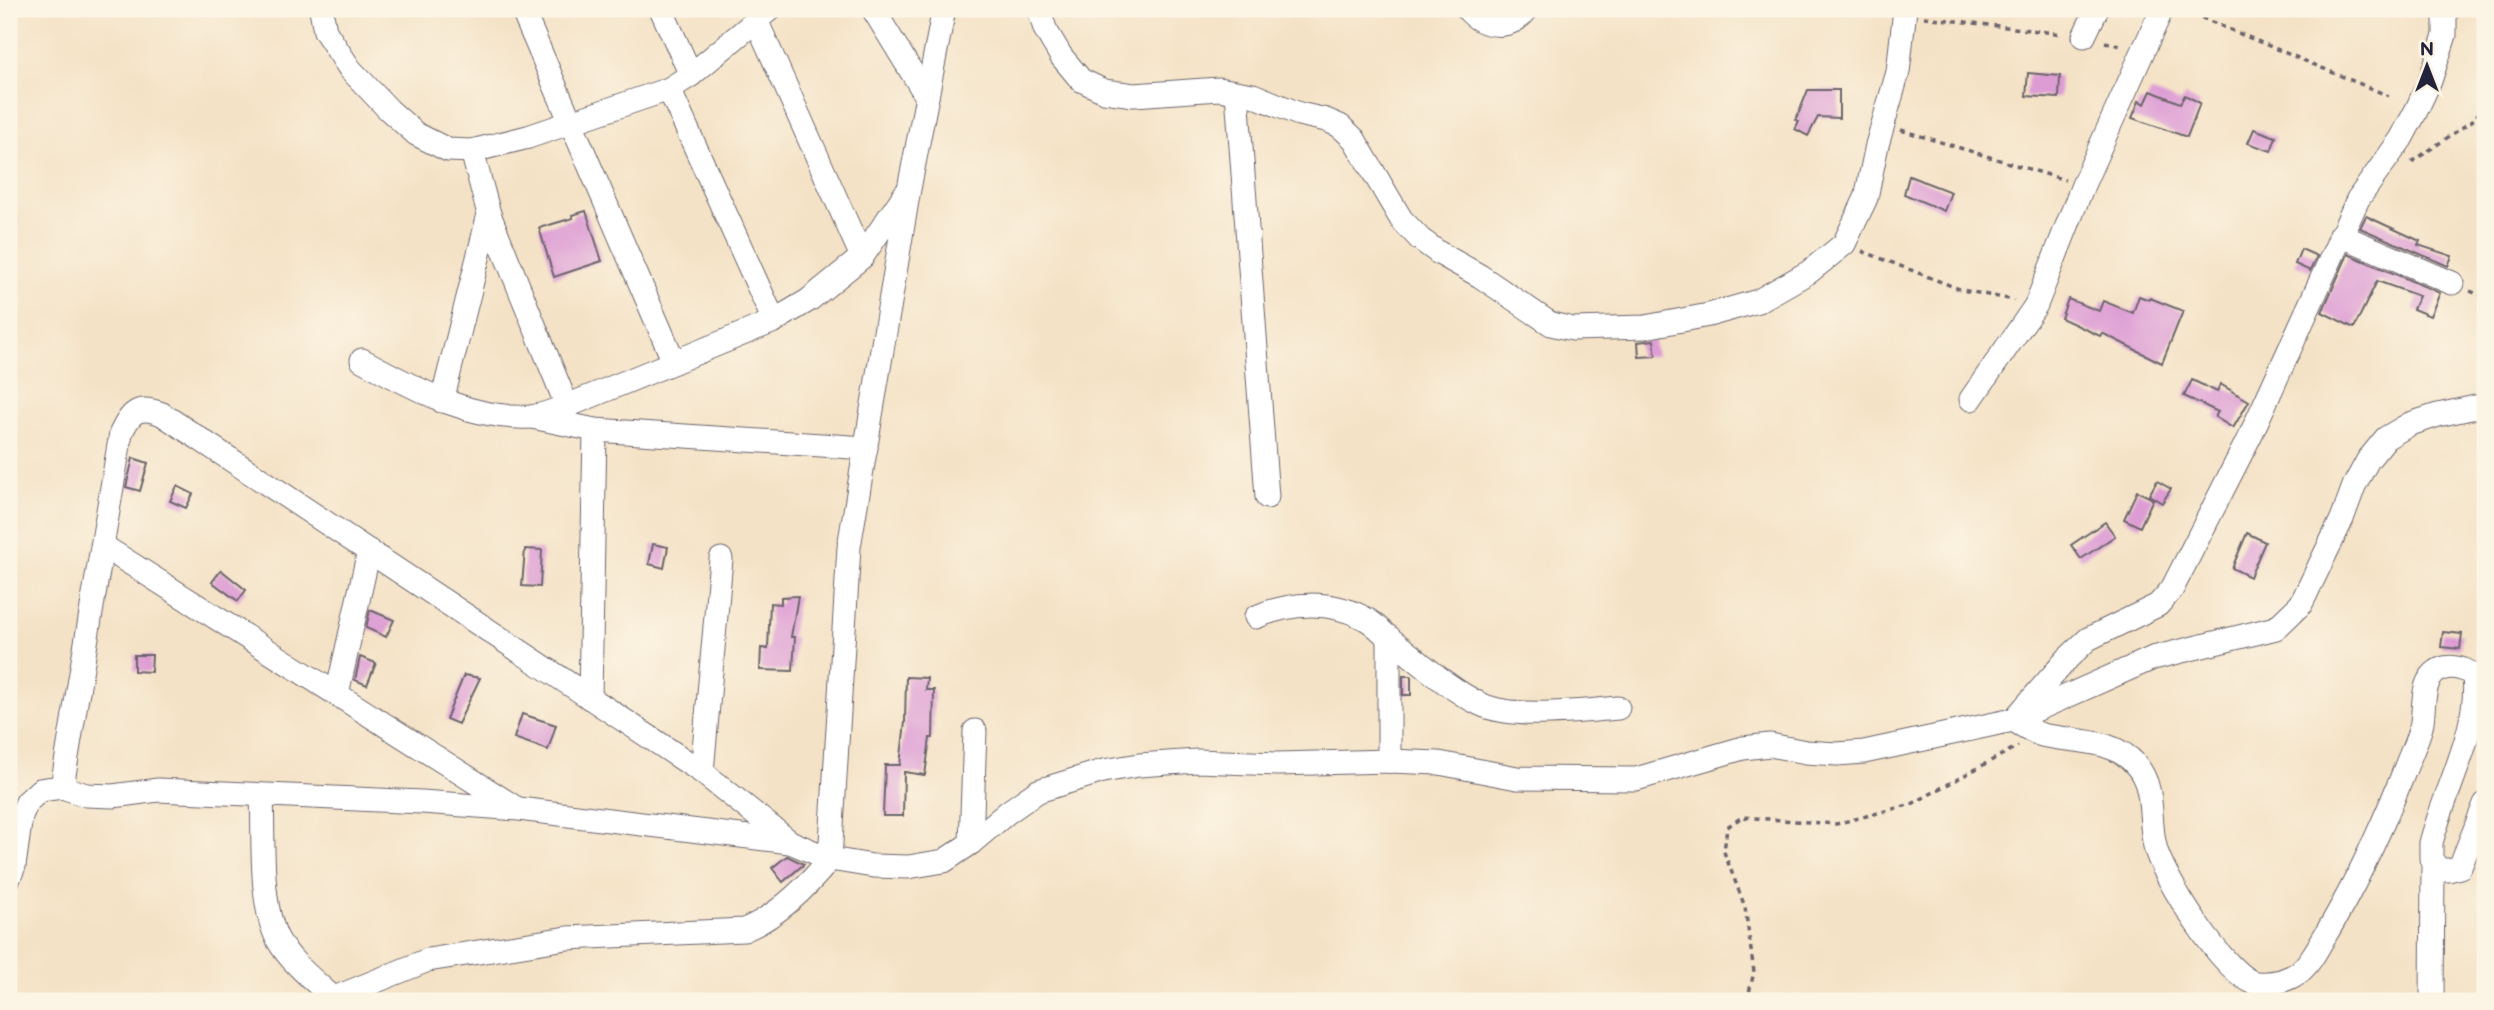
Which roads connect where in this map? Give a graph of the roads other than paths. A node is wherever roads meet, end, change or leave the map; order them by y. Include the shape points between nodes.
1 (321, 9) edge
2 (522, 9) edge
3 (661, 9) edge
4 (873, 9) edge
5 (944, 9) edge
6 (1039, 9) edge
7 (1467, 9) edge
8 (1527, 9) edge
9 (2097, 9) edge
10 (2162, 9) edge
11 (2445, 9) edge
12 (1905, 12) edge
13 (763, 15) edge
14 (2084, 36) road end
15 (691, 75) junction
16 (669, 89) junction
17 (1237, 93) junction
18 (927, 97) junction
19 (571, 122) junction
20 (472, 151) junction
21 (909, 188) junction
22 (489, 214) junction
23 (2340, 235) junction
24 (862, 257) junction
25 (2452, 283) dead end
26 (774, 321) junction
27 (362, 360) dead end
28 (674, 362) junction
29 (1971, 399) dead end
30 (442, 401) junction
31 (2485, 405) edge
32 (567, 406) junction
33 (532, 417) junction
34 (595, 430) junction
35 (866, 448) junction
36 (1267, 497) dead end
37 (103, 546) junction
38 (369, 551) junction
39 (721, 559) dead end
40 (1256, 617) dead end
41 (1389, 637) junction
42 (337, 694) junction
43 (590, 698) junction
44 (1618, 708) dead end
45 (2013, 720) junction
46 (975, 731) dead end
47 (1389, 761) junction
48 (702, 772) junction
49 (62, 787) junction
50 (262, 796) junction
51 (2485, 804) edge
52 (519, 809) junction
53 (790, 842) junction
54 (971, 844) junction
55 (830, 859) junction
56 (2434, 865) junction
57 (9, 878) edge
58 (330, 1000) edge
59 (2432, 1001) edge

1 - 20 street via 325,31 350,69 388,110 416,134 448,150
2 - 19 street
3 - 15 street
4 - 18 street
5 - 18 street
6 - 17 street via 1061,56 1081,80 1104,91 1134,95 1219,89
7 - 8 street via 1484,23 1501,25
9 - 14 street
10 - 29 street via 2083,185 2036,304
11 - 23 street via 2445,35 2430,81 2401,139 2358,199
12 - 17 street via 1898,72 1866,198 1844,244 1809,272 1758,301 1645,327 1573,329 1551,324 1420,239 1401,219 1354,139 1340,126
13 - 15 street
13 - 24 street
15 - 16 street
16 - 19 street
16 - 26 street
17 - 36 street
18 - 21 street
19 - 20 street
19 - 28 street
20 - 22 street
21 - 24 street
21 - 35 street
22 - 30 street
22 - 32 street
23 - 25 street
23 - 45 street via 2251,434 2172,589 2158,605 2088,639
24 - 26 street via 809,300
26 - 28 street
27 - 30 street
28 - 32 street
30 - 33 street via 487,414
31 - 45 street via 2438,415 2386,438 2358,477 2301,604 2276,628 2153,658
32 - 33 street
33 - 34 street
34 - 35 street
34 - 43 street
35 - 55 street via 849,547
37 - 38 street via 121,433 137,411 149,409
37 - 42 street
37 - 49 street
38 - 42 street
38 - 43 street
39 - 48 street
40 - 41 street via 1275,608 1311,603 1365,618
41 - 44 street via 1481,705 1556,713
41 - 47 street
42 - 52 street
43 - 48 street
45 - 47 street via 1864,752 1806,752 1770,745 1742,748 1636,779 1517,778 1438,762
45 - 56 street via 2039,734 2109,748 2134,762 2149,792 2155,847 2171,886 2196,924 2241,976 2253,983 2271,983 2299,972 2340,912 2389,810 2421,726 2428,681 2444,669 2466,669 2474,676 2476,691 2471,722 2436,822 2431,843
46 - 54 street
47 - 54 street via 1196,761 1103,771 1038,792
48 - 53 street
49 - 50 street via 86,795 158,790
49 - 57 street via 40,790 27,802
50 - 52 street
50 - 58 street via 267,911 279,941
51 - 56 street via 2460,867 2439,870
52 - 53 street
53 - 55 street
54 - 55 street via 944,861 908,867
55 - 58 street via 776,913 744,930 567,938 428,960
56 - 59 street

